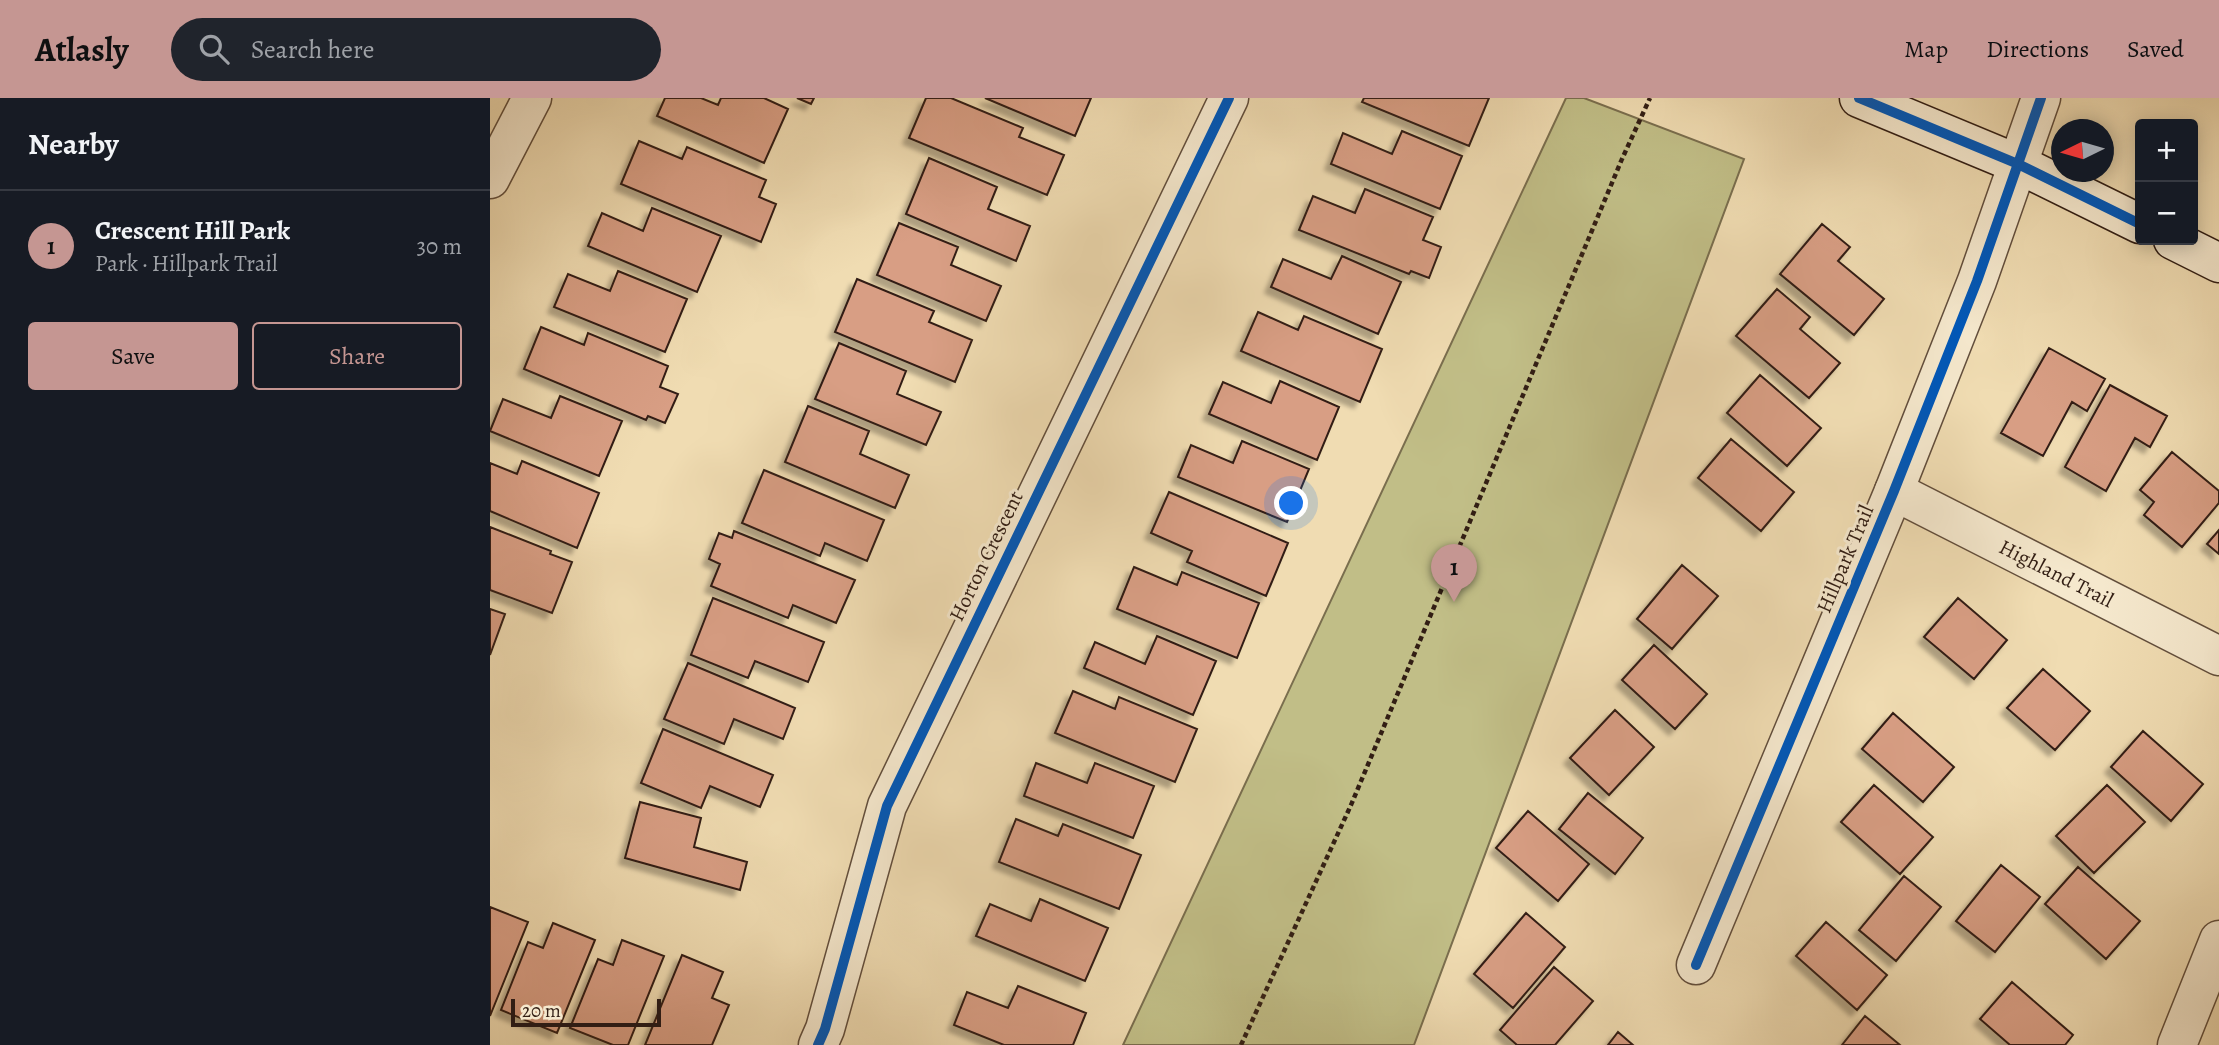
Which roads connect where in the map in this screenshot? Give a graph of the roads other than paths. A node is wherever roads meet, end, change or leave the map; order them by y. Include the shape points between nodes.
1 (532, 98) edge
2 (1229, 98) edge
3 (1859, 98) edge
4 (2041, 98) edge
5 (2018, 164) junction
6 (490, 179) edge
7 (2135, 222) edge
8 (2183, 245) edge
9 (2219, 262) edge
10 (1894, 491) junction
11 (2219, 656) edge
12 (2219, 940) edge
13 (1696, 965) dead end
14 (818, 1045) edge
15 (2177, 1045) edge

1 - 6 street
2 - 14 street, Horton Crescent via 887,806
3 - 5 street
4 - 5 street, Hillpark Trail
5 - 7 street
5 - 10 street, Hillpark Trail
8 - 9 street
10 - 11 street, Highland Trail
10 - 13 street, Hillpark Trail
12 - 15 street

